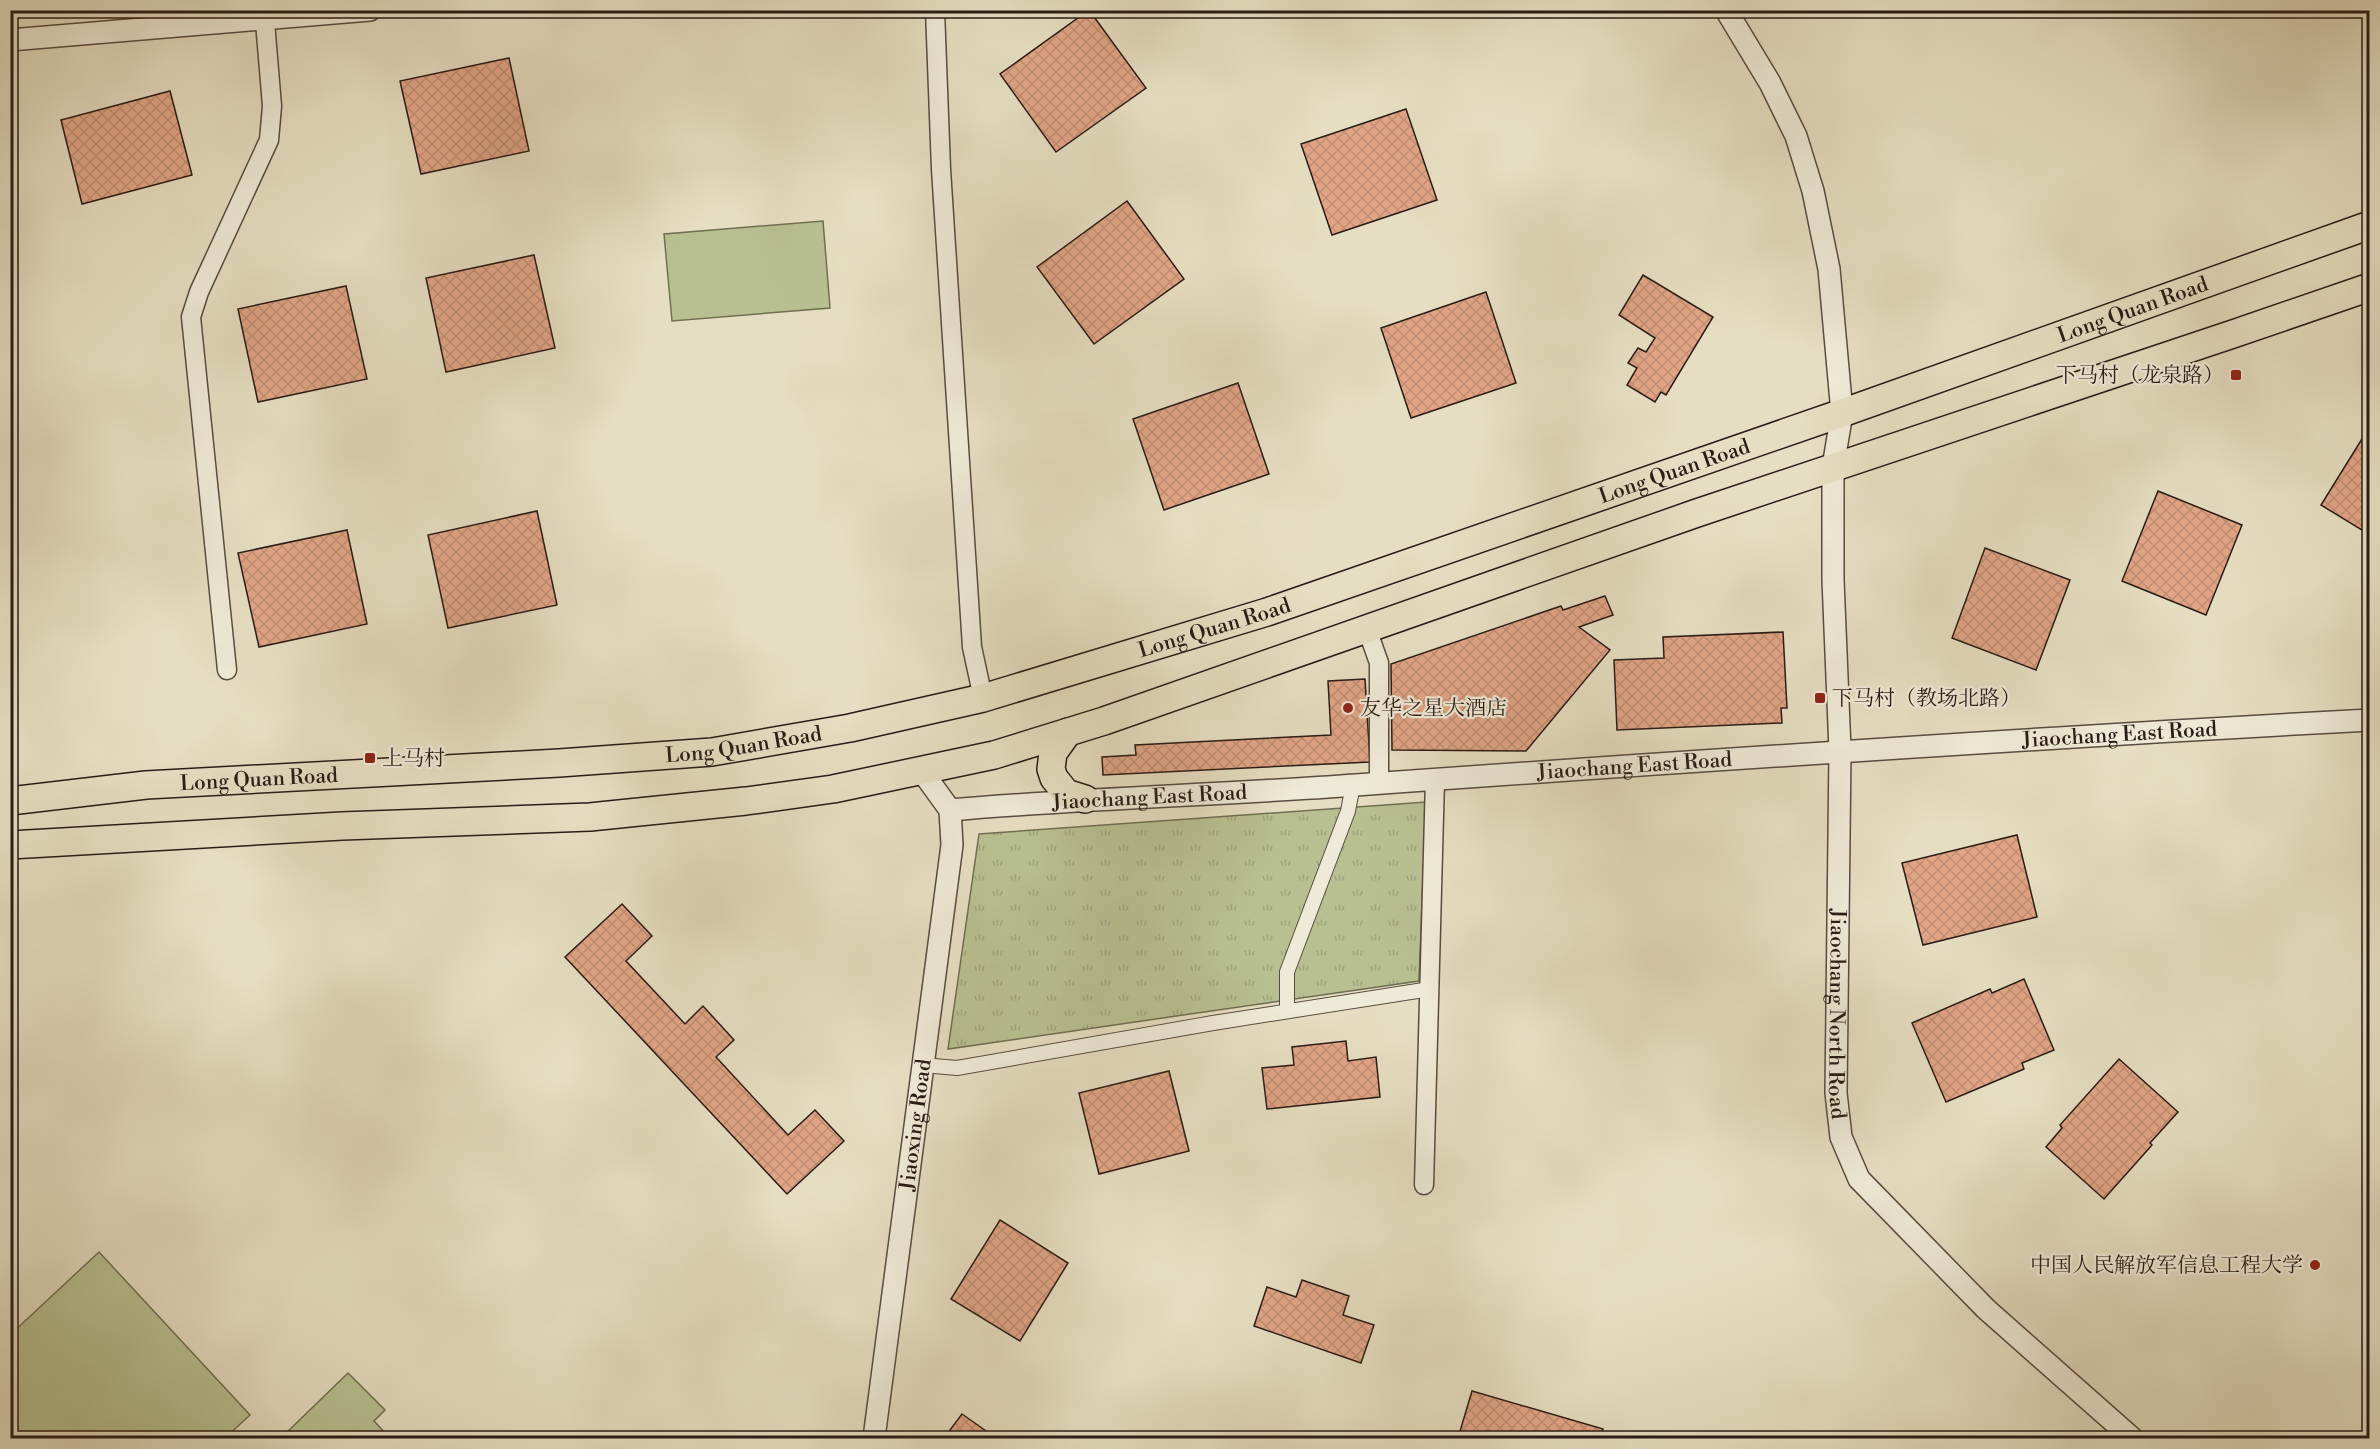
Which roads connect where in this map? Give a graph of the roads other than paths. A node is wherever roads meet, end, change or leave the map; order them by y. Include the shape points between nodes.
1 (370, 10) edge
2 (935, 10) edge
3 (1726, 10) edge
4 (264, 15) edge
5 (10, 40) edge
6 (2370, 225) edge
7 (2370, 287) edge
8 (1842, 413) junction
9 (1833, 467) junction
10 (1366, 629) junction
11 (227, 670) dead end
12 (983, 698) junction
13 (2370, 720) edge
14 (1068, 732) junction
15 (1840, 750) junction
16 (921, 770) junction
17 (1435, 779) junction
18 (1379, 783) junction
19 (1353, 785) junction
20 (1085, 799) junction
21 (10, 801) edge
22 (950, 810) junction
23 (10, 845) edge
24 (1430, 989) junction
25 (1287, 1011) junction
26 (923, 1065) junction
27 (1424, 1185) dead end
28 (874, 1438) edge
29 (2132, 1438) edge

1 - 4 street
2 - 12 street via 941,169 972,647
3 - 8 street, Jiaochang North Road via 1770,83 1796,136 1813,191 1829,269
4 - 5 street
4 - 11 street via 272,106 269,140 191,317
6 - 8 main road, Long Quan Road
7 - 9 main road
8 - 9 street, Jiaochang North Road
8 - 12 main road, Long Quan Road via 1267,612
9 - 10 main road
9 - 15 street, Jiaochang North Road
10 - 14 main road
10 - 18 street via 1379,663
12 - 21 main road, Long Quan Road via 850,728 712,752 146,785
13 - 15 street, Jiaochang East Road
14 - 16 main road via 994,755
14 - 20 main road via 1056,745 1051,769 1066,793
15 - 17 street, Jiaochang East Road
15 - 29 street, Jiaochang North Road via 1836,1093 1841,1137 1858,1179 1986,1309
16 - 22 street
16 - 23 main road via 833,789 590,817
17 - 18 street, Jiaochang East Road
17 - 24 street
18 - 19 street, Jiaochang East Road
19 - 20 street, Jiaochang East Road
19 - 25 street via 1348,811 1287,972
20 - 22 street, Jiaochang East Road
22 - 26 street, Jiaoxing Road via 952,845
24 - 25 street
24 - 27 street
25 - 26 street via 957,1068
26 - 28 street, Jiaoxing Road

